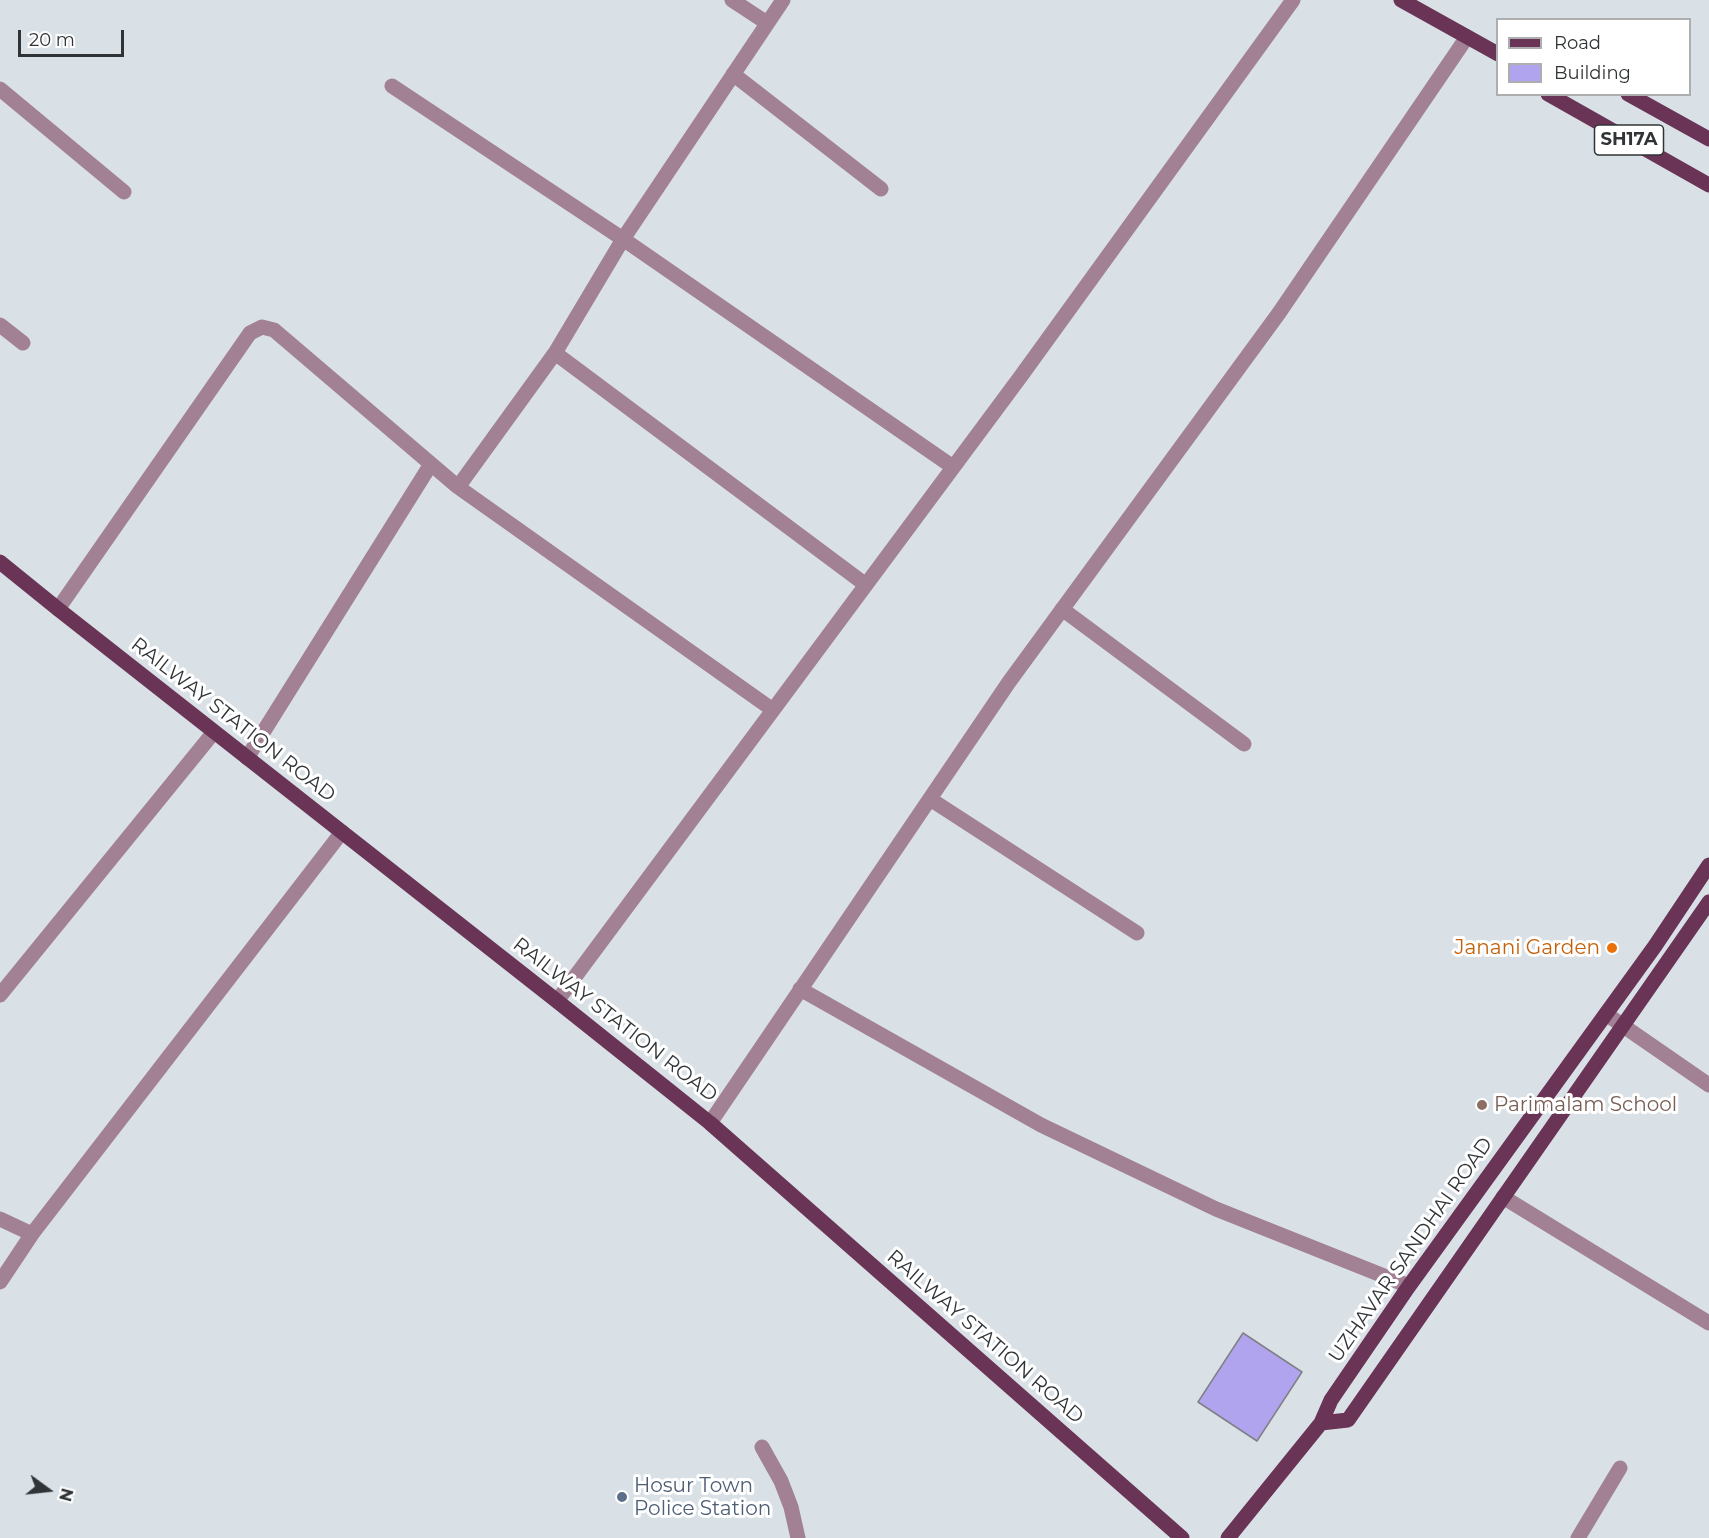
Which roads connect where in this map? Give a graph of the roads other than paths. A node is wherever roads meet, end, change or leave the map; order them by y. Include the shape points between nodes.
1 (732, 0) edge
2 (783, 0) edge
3 (1293, 0) edge
4 (1401, 0) edge
5 (768, 23) junction
6 (1467, 37) junction
7 (1496, 53) edge
8 (733, 74) junction
9 (392, 86) dead end
10 (0, 89) edge
11 (1552, 96) edge
12 (1632, 96) edge
13 (1709, 139) edge
14 (1709, 185) edge
15 (881, 189) dead end
16 (124, 192) dead end
17 (623, 239) junction
18 (0, 325) edge
19 (23, 343) dead end
20 (555, 353) junction
21 (431, 464) junction
22 (953, 467) junction
23 (458, 487) junction
24 (0, 562) edge
25 (866, 585) junction
26 (58, 609) junction
27 (1062, 609) junction
28 (773, 710) junction
29 (214, 732) junction
30 (1244, 744) dead end
31 (247, 758) junction
32 (930, 799) junction
33 (342, 832) junction
34 (1709, 865) edge
35 (1709, 902) edge
36 (1137, 933) dead end
37 (800, 989) junction
38 (0, 995) edge
39 (557, 1001) junction
40 (1606, 1014) junction
41 (1623, 1026) junction
42 (1709, 1085) edge
43 (710, 1123) junction
44 (1503, 1197) junction
45 (0, 1219) edge
46 (32, 1234) junction
47 (0, 1281) edge
48 (1409, 1286) junction
49 (1709, 1323) edge
50 (1321, 1423) junction
51 (762, 1447) dead end
52 (1620, 1468) dead end
53 (798, 1538) edge
54 (1182, 1538) edge
55 (1228, 1538) edge
56 (1578, 1538) edge

1 - 5 street
2 - 5 street
3 - 22 street
4 - 6 main road
5 - 8 street
6 - 7 main road
6 - 27 street via 1279,313
8 - 15 street
8 - 17 street
9 - 17 street
10 - 16 street
11 - 14 main road, SH17A
12 - 13 main road, SH17A
17 - 20 street
17 - 22 street
18 - 19 street
20 - 23 street
20 - 25 street
21 - 23 street
21 - 26 street via 274,330 262,327 250,333
21 - 31 street
22 - 25 street
23 - 28 street
24 - 26 main road, RAILWAY STATION ROAD
25 - 28 street
26 - 29 main road, RAILWAY STATION ROAD
27 - 30 street
27 - 32 street
28 - 39 street
29 - 31 main road, RAILWAY STATION ROAD
29 - 38 street
31 - 33 main road, RAILWAY STATION ROAD
32 - 36 street
32 - 37 street
33 - 39 main road, RAILWAY STATION ROAD
33 - 46 street
34 - 40 main road, UZHAVAR SANDHAI ROAD
35 - 41 main road
37 - 43 street
37 - 48 street via 1041,1125 1216,1209
39 - 43 main road, RAILWAY STATION ROAD
40 - 41 street
40 - 48 main road, UZHAVAR SANDHAI ROAD
41 - 42 street
41 - 44 main road
43 - 54 main road, RAILWAY STATION ROAD
44 - 49 street
44 - 50 main road via 1348,1420
45 - 46 street
46 - 47 street
48 - 50 main road, UZHAVAR SANDHAI ROAD via 1331,1401
50 - 55 main road, UZHAVAR SANDHAI ROAD
51 - 53 street via 788,1498
52 - 56 street

